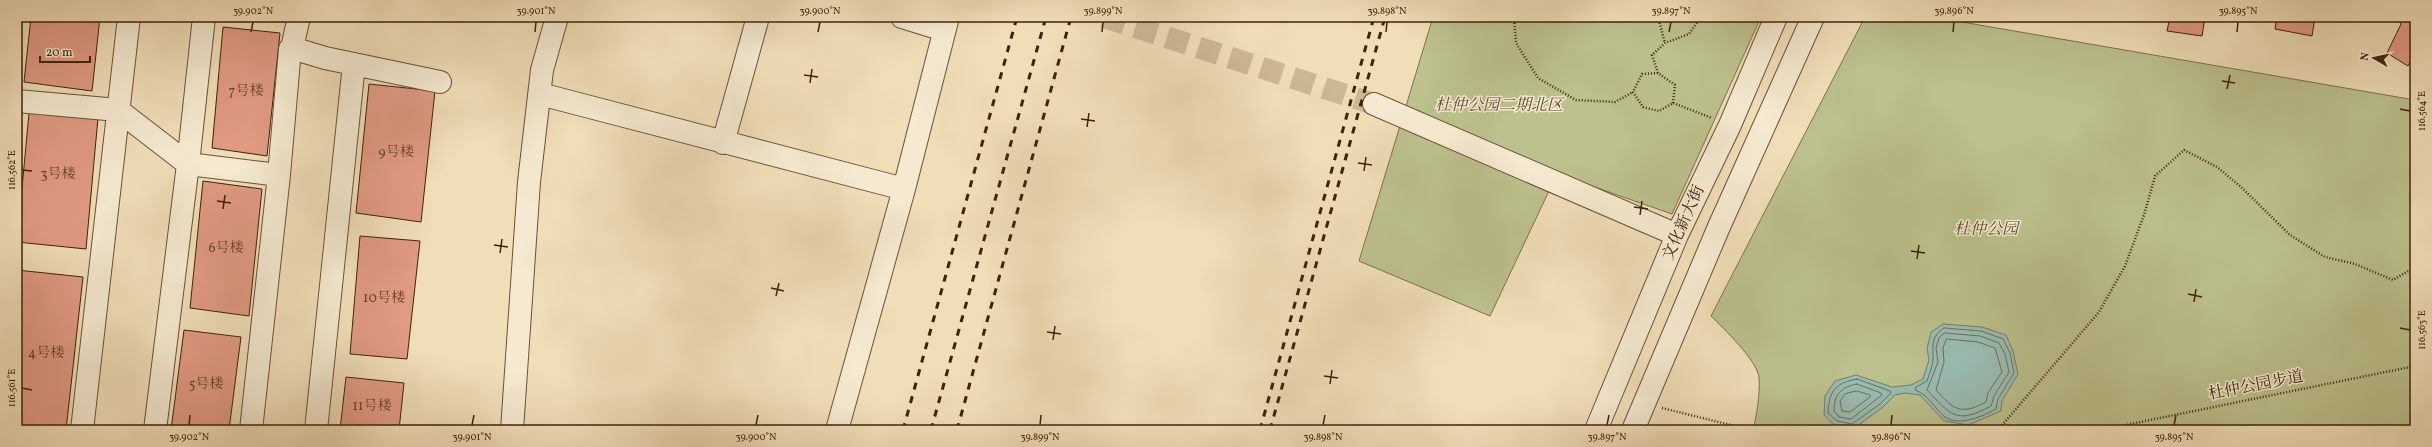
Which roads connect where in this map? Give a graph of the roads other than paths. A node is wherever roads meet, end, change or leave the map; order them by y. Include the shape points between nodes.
1 (129, 17) edge
2 (204, 17) edge
3 (299, 17) edge
4 (557, 17) edge
5 (758, 17) edge
6 (902, 17) edge
7 (1776, 17) edge
8 (1813, 17) edge
9 (946, 24) edge
10 (292, 48) junction
11 (354, 64) junction
12 (440, 82) dead end
13 (540, 94) junction
14 (17, 101) edge
15 (1374, 104) tunnel mouth
16 (118, 110) junction
17 (723, 143) junction
18 (188, 164) junction
19 (279, 175) junction
20 (904, 189) junction
21 (1677, 235) junction
22 (82, 430) edge
23 (154, 430) edge
24 (251, 430) edge
25 (316, 430) edge
26 (512, 430) edge
27 (837, 430) edge
28 (1596, 430) edge
29 (1633, 430) edge

1 - 16 street
2 - 18 street
3 - 10 street
4 - 13 street via 542,70
5 - 17 street
6 - 9 street
7 - 21 street, 文化新大街 via 1730,125
8 - 29 street, 文化新大街 via 1721,222
9 - 20 street
10 - 11 street
10 - 19 street
11 - 12 street
11 - 25 street
13 - 17 street
13 - 26 street via 529,182
14 - 16 street
15 - 21 street
16 - 18 street
16 - 22 street
17 - 20 street
18 - 19 street
18 - 23 street
19 - 24 street
20 - 27 street
21 - 28 street, 文化新大街

